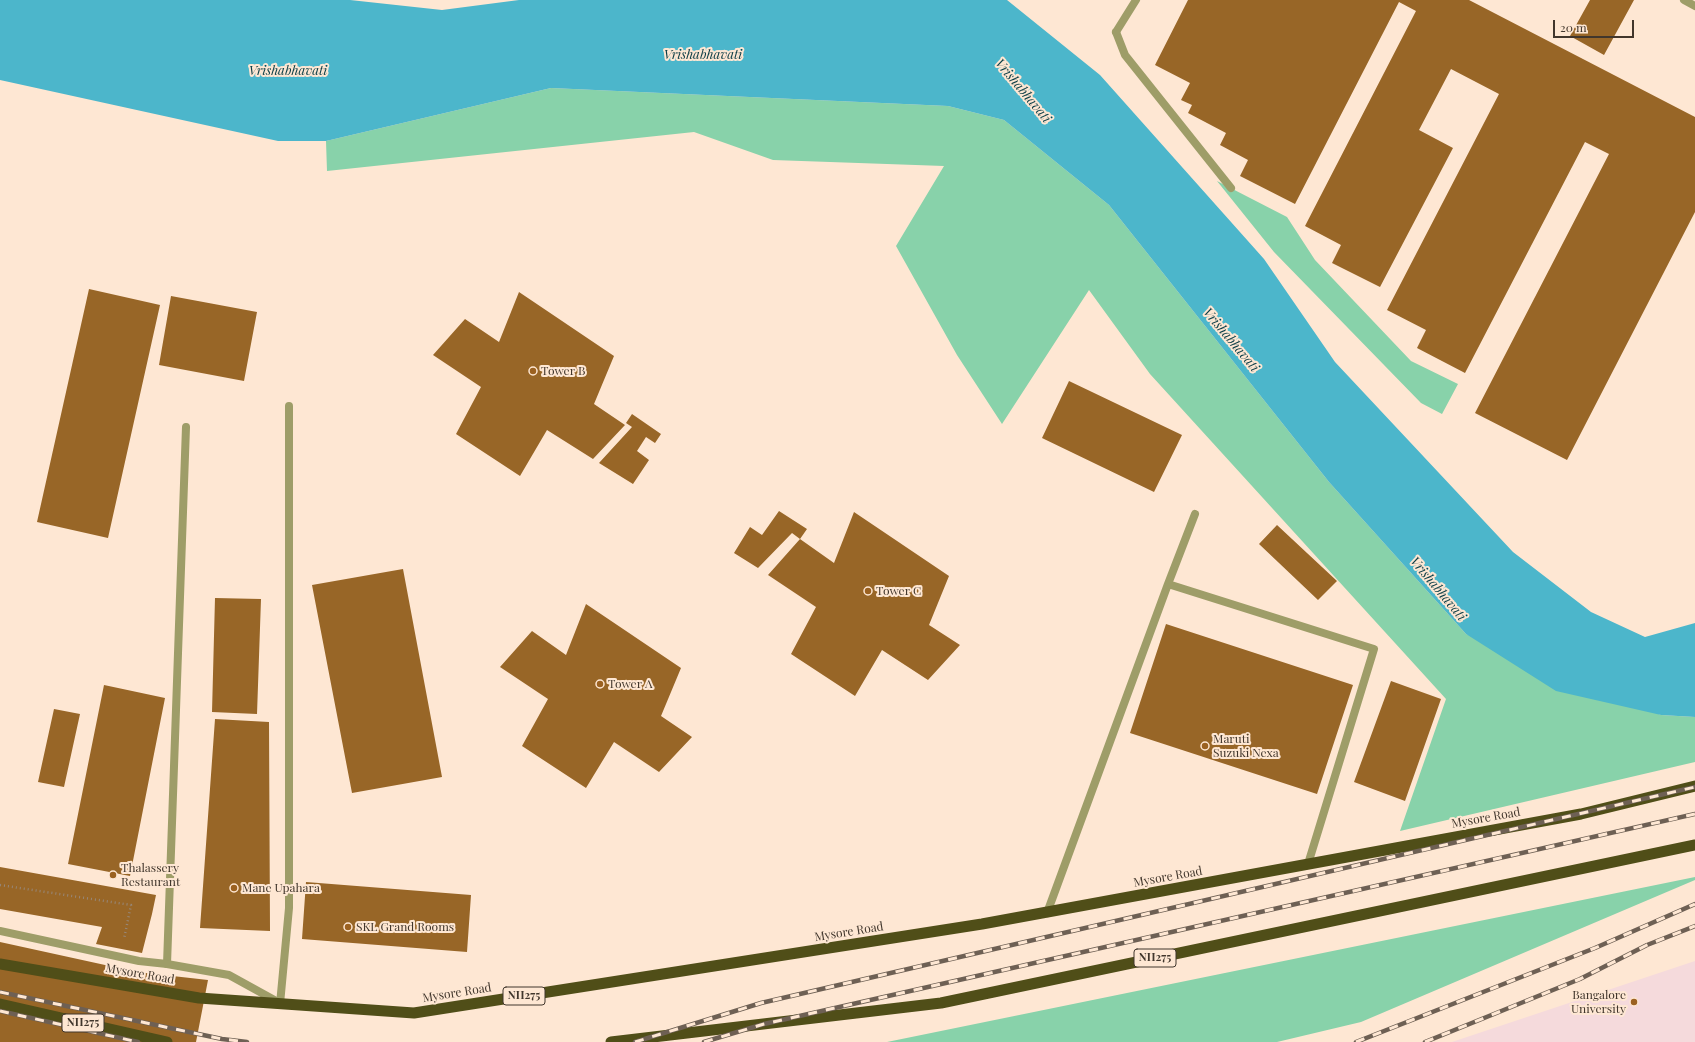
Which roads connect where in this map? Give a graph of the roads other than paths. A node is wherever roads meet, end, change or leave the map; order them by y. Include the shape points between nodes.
1 (1136, 0) edge
2 (1684, 0) edge
3 (1695, 6) edge
4 (1231, 188) dead end
5 (289, 406) dead end
6 (186, 427) dead end
7 (1195, 514) dead end
8 (1168, 584) junction
9 (1695, 786) edge
10 (1695, 845) edge
11 (1308, 864) junction
12 (1047, 913) junction
13 (0, 931) edge
14 (0, 964) edge
15 (167, 964) junction
16 (0, 1004) edge
17 (280, 1004) junction
18 (167, 1042) edge
19 (611, 1042) edge

1 - 4 street via 1116,32 1125,55
2 - 3 street
5 - 17 street via 289,908
6 - 15 street
7 - 8 street
8 - 11 street via 1374,649
8 - 12 street
9 - 11 highway, Mysore Road / NH275 via 1581,814
10 - 19 highway, NH275 via 941,1002
11 - 12 highway, Mysore Road / NH275
12 - 17 highway, Mysore Road / NH275 via 414,1013
13 - 15 street via 139,961
14 - 17 highway, Mysore Road / NH275 via 199,998
15 - 17 street via 229,975
16 - 18 highway, NH275

